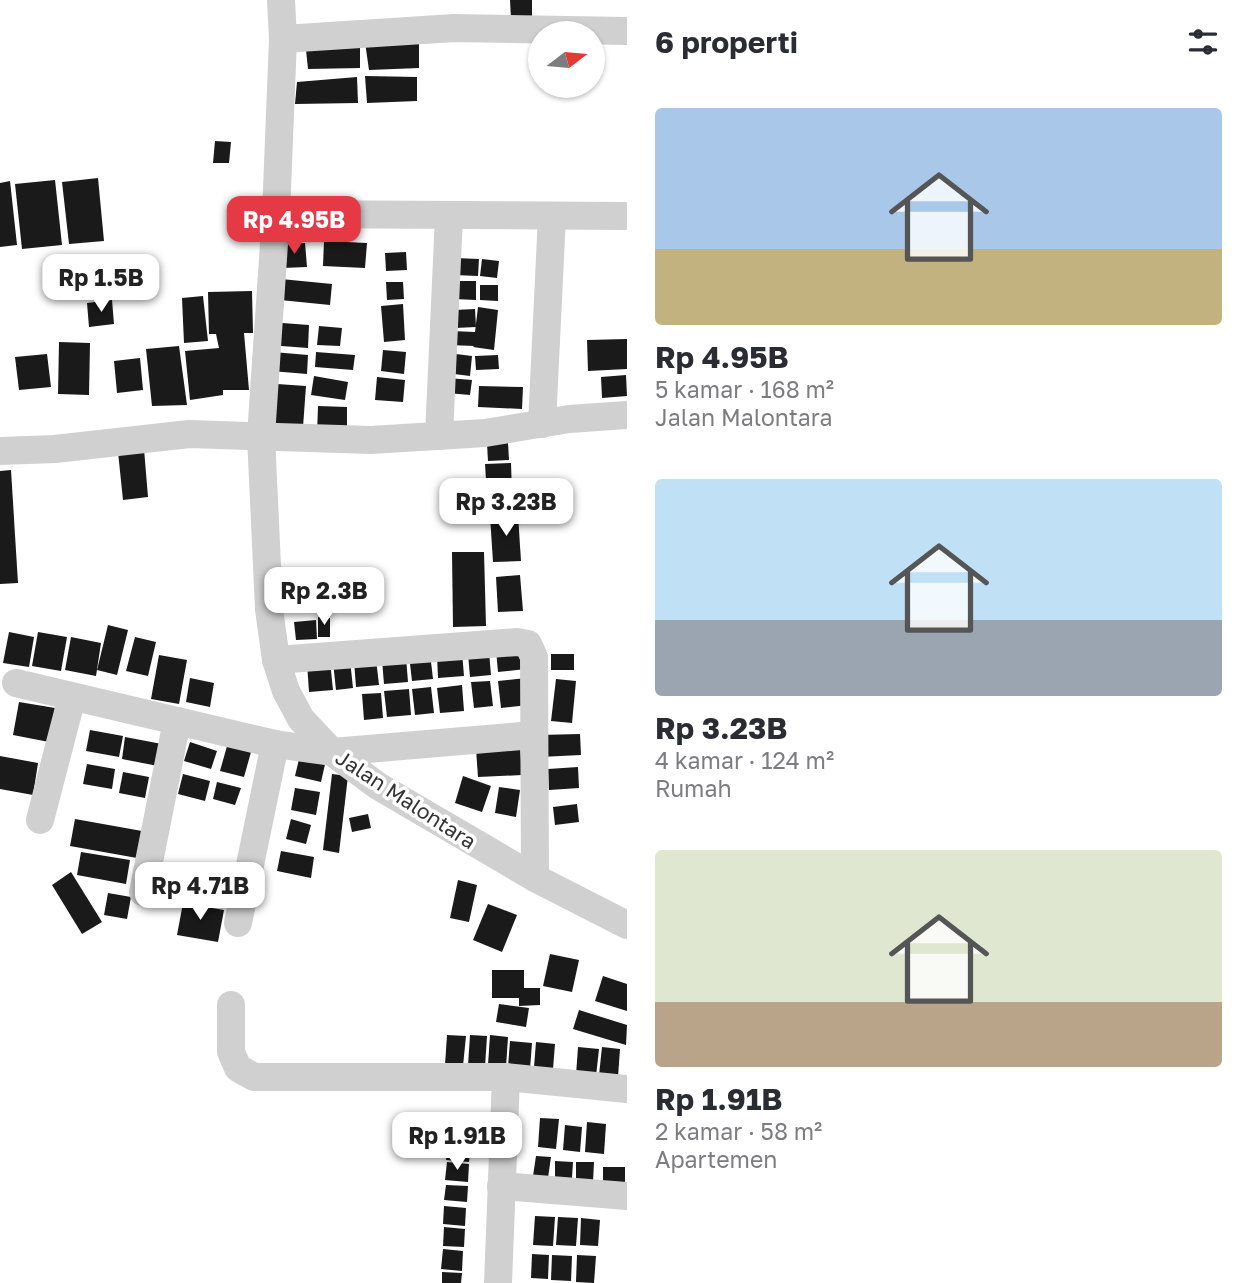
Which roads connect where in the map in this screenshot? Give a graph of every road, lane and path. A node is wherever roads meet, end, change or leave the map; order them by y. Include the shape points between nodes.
1 (281, 0) edge
2 (627, 31) edge
3 (283, 39) junction
4 (276, 214) junction
5 (449, 216) junction
6 (552, 216) junction
7 (627, 216) edge
8 (627, 415) edge
9 (542, 424) junction
10 (261, 436) junction
11 (439, 436) junction
12 (0, 451) edge
13 (276, 660) junction
14 (16, 683) dead end
15 (72, 697) junction
16 (177, 721) junction
17 (533, 735) junction
18 (275, 744) junction
19 (332, 752) junction
20 (40, 820) dead end
21 (535, 878) junction
22 (143, 892) dead end
23 (238, 923) dead end
24 (627, 925) edge
25 (231, 1005) dead end
26 (506, 1077) junction
27 (627, 1089) edge
28 (502, 1186) junction
29 (627, 1196) edge
30 (498, 1283) edge

1 - 3 street, Jalan Malontara
2 - 3 street via 454,28
3 - 4 street, Jalan Malontara
4 - 5 street
4 - 10 street, Jalan Malontara
5 - 6 street
5 - 11 street
6 - 7 street
6 - 9 street
8 - 9 street
9 - 11 street
10 - 11 street via 371,440
10 - 12 street via 189,434
10 - 13 street, Jalan Malontara via 269,609
13 - 17 street via 528,644 534,657
13 - 19 street, Jalan Malontara via 301,719
14 - 15 street
15 - 16 street
15 - 20 street
16 - 18 street
16 - 22 street
17 - 19 street
17 - 21 street
18 - 19 street
18 - 23 street
19 - 21 street, Jalan Malontara via 378,786
21 - 24 street, Jalan Malontara
25 - 26 street via 231,1052 238,1068 254,1077
26 - 27 street
26 - 28 street
28 - 29 street
28 - 30 street

